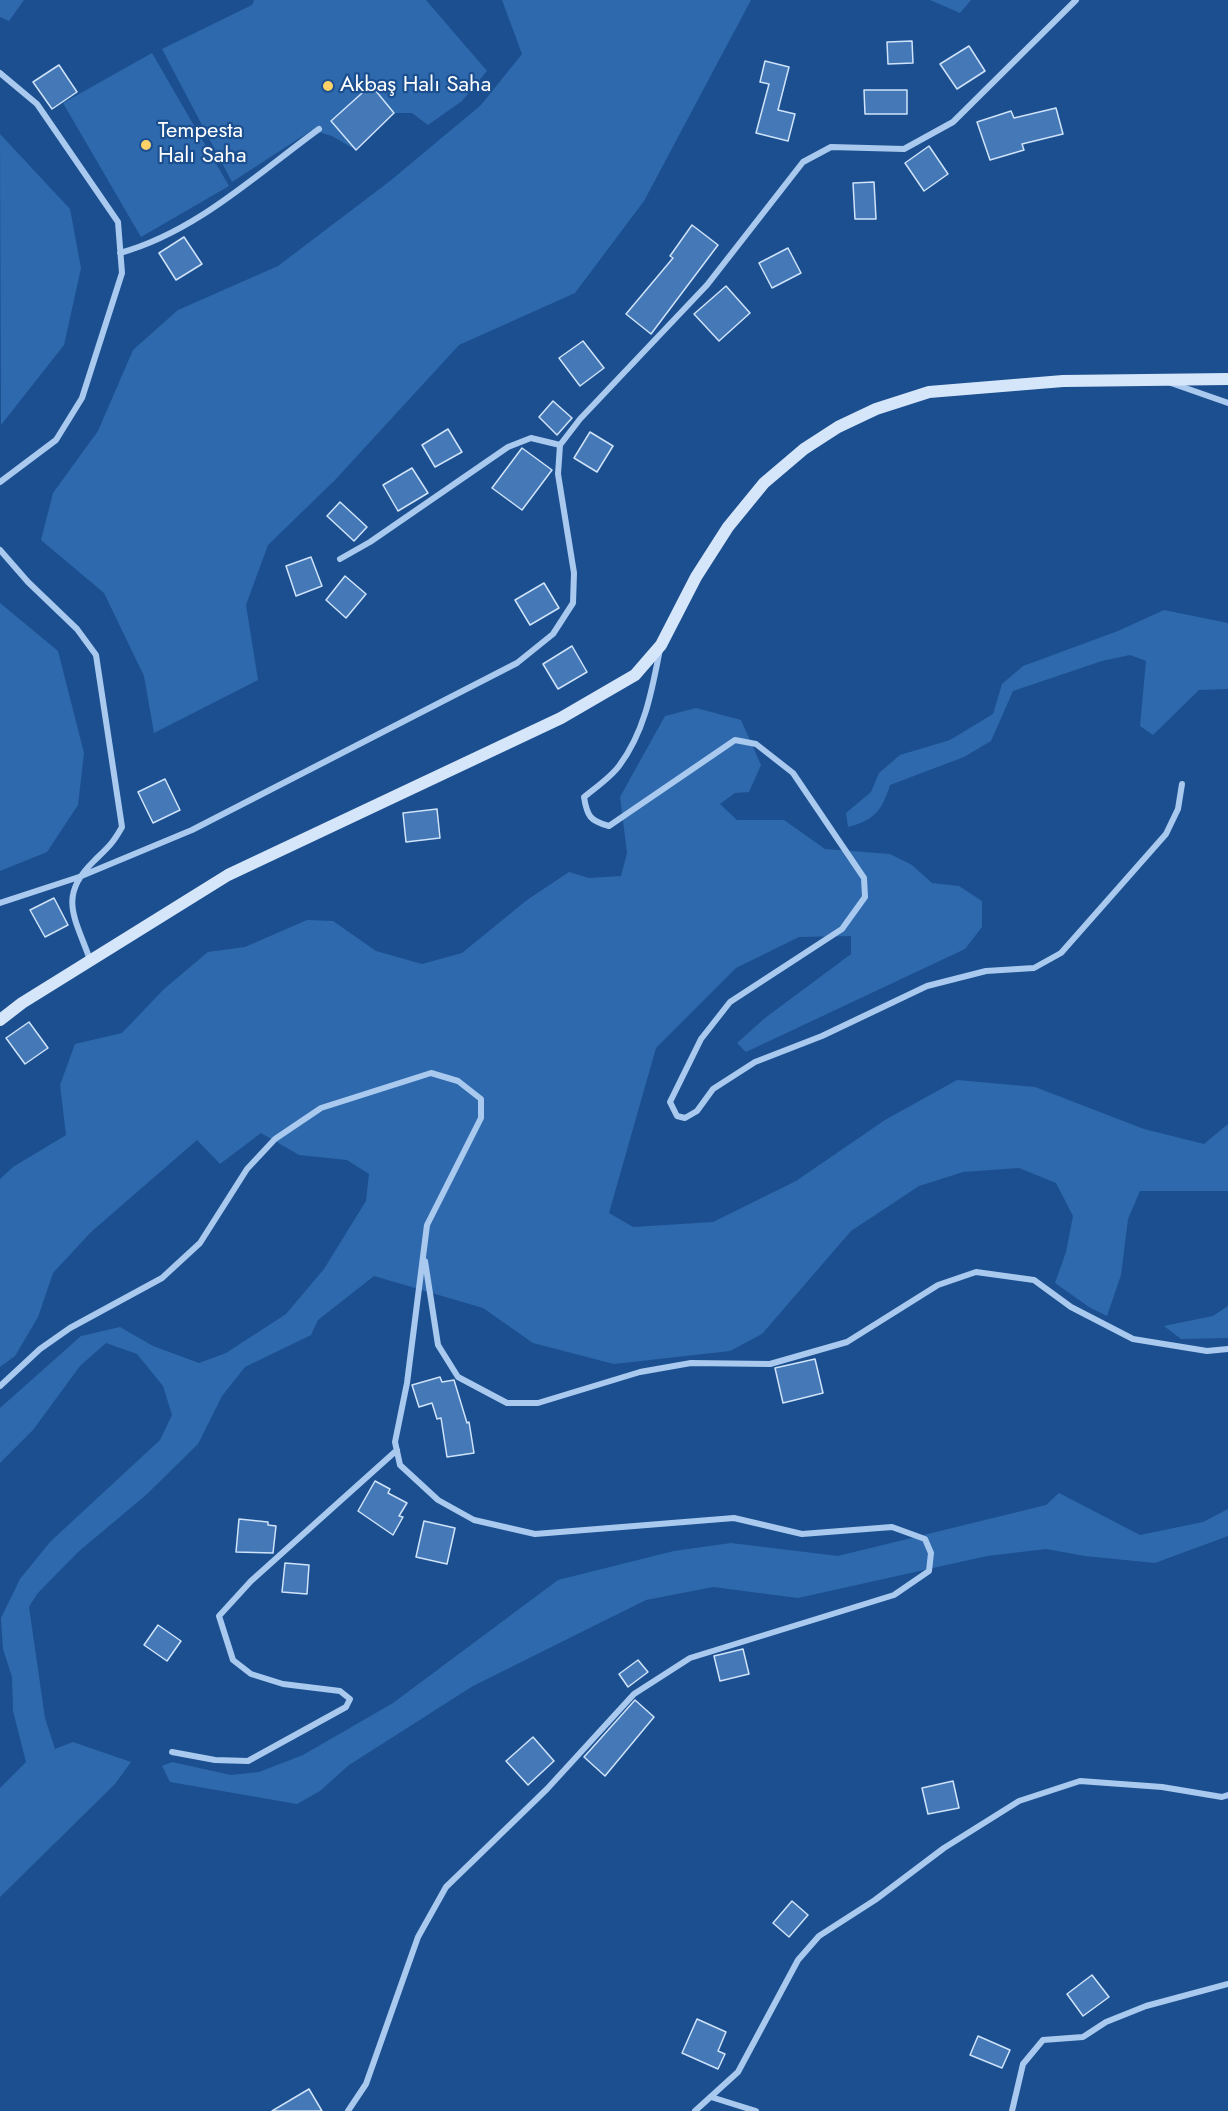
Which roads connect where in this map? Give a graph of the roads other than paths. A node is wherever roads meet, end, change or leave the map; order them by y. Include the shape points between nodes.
1 (1076, 0) edge
2 (0, 73) edge
3 (319, 129) dead end
4 (120, 253) junction
5 (1228, 379) edge
6 (1162, 380) junction
7 (1228, 403) edge
8 (560, 445) junction
9 (0, 482) edge
10 (0, 550) edge
11 (340, 559) dead end
12 (661, 645) junction
13 (1182, 784) dead end
14 (79, 877) junction
15 (0, 903) edge
16 (90, 960) junction
17 (0, 1020) edge
18 (423, 1251) junction
19 (1228, 1349) edge
20 (0, 1386) edge
21 (397, 1450) junction
22 (172, 1752) dead end
23 (1228, 1795) edge
24 (1228, 1984) edge
25 (711, 2097) junction
26 (348, 2111) edge
27 (695, 2111) edge
28 (756, 2111) edge
29 (1012, 2111) edge

1 - 8 street via 953,122 904,149 831,147 803,162 707,285
2 - 4 street via 37,104 118,222
3 - 4 street via 184,227 147,246
4 - 9 street via 122,273 82,398 56,441
5 - 6 street
6 - 7 street
6 - 12 street via 1063,381 929,392 876,409 838,427 764,483 728,527
8 - 11 street via 531,438 508,447
8 - 14 street via 558,474 574,573 573,603 553,634 517,663 192,830
10 - 14 street via 78,629 96,655 123,827 112,846
12 - 13 street via 650,706 640,729 618,768 584,797 586,815 609,826 735,741 756,744 793,773 864,878 865,897 842,928 730,1002 701,1039 670,1102 677,1116 685,1118 697,1111 713,1089 755,1062 822,1036 927,986 986,971 1034,968 1062,953 1166,834 1178,809
12 - 16 street via 634,675 561,718 228,875
14 - 15 street
14 - 16 street via 71,894
16 - 17 street
18 - 19 street via 438,1345 458,1377 507,1403 538,1403 640,1372 691,1363 770,1364 847,1342 938,1286 976,1272 1034,1280 1071,1307 1133,1339 1207,1351
18 - 20 street via 427,1225 480,1118 481,1099 458,1081 431,1073 321,1108 275,1139 247,1169 200,1243 162,1278 70,1328
18 - 21 street via 395,1442
21 - 22 street via 251,1581 219,1616 233,1660 251,1674 283,1684 340,1691 350,1699 346,1707 248,1761
21 - 26 street via 400,1465 438,1500 474,1520 535,1534 734,1518 802,1534 892,1527 925,1539 931,1553 929,1571 894,1595 690,1658 634,1694 547,1789 446,1887 418,1937 366,2084
23 - 25 street via 1080,1781 1019,1802 944,1848 819,1936 798,1960 738,2072
24 - 29 street via 1146,2006 1106,2022 1083,2037 1043,2040 1023,2064
25 - 27 street
25 - 28 street

